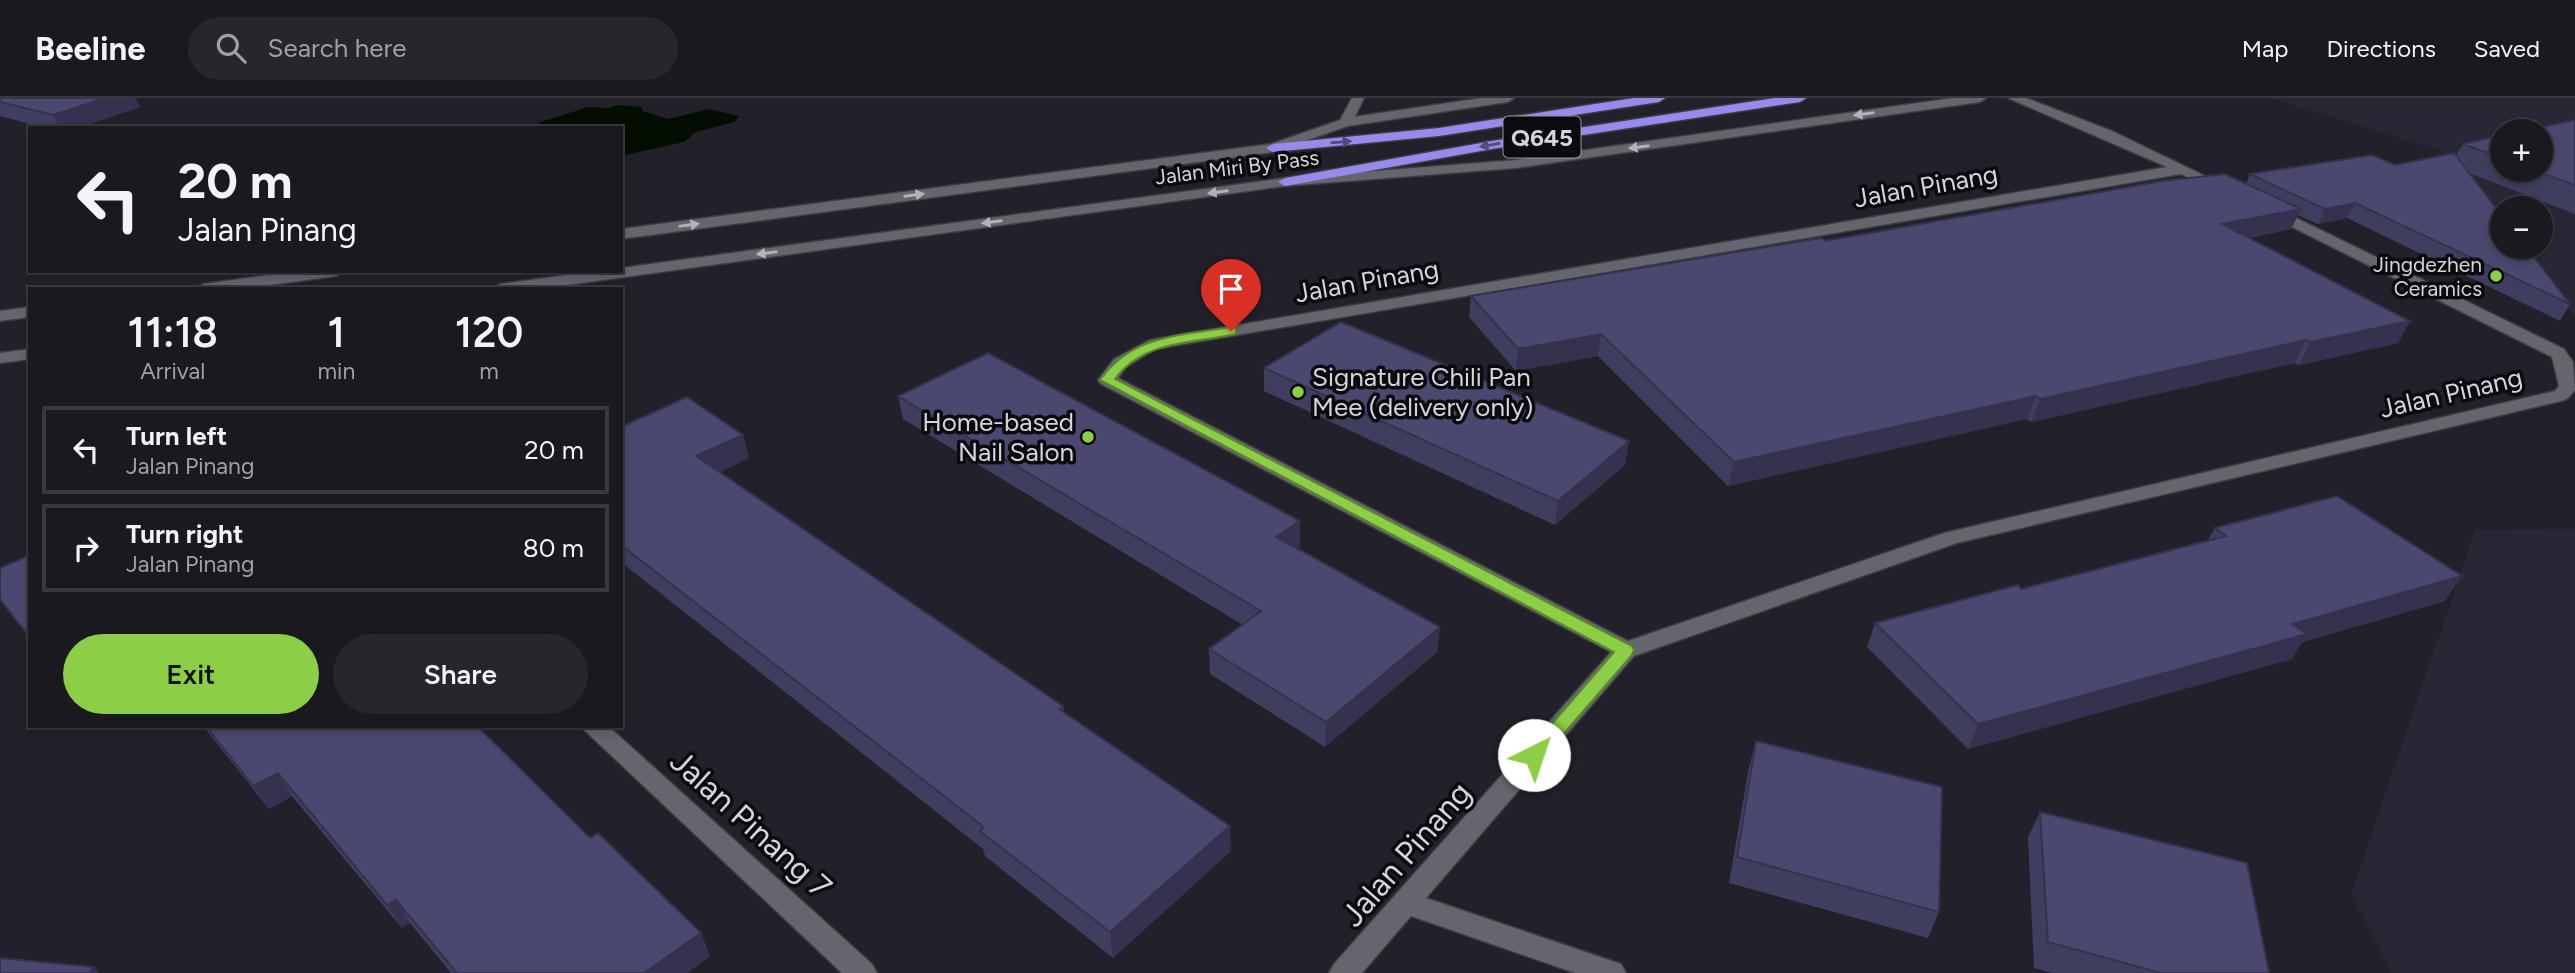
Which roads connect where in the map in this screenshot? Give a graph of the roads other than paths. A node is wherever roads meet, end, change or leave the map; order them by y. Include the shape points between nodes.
1 (1358, 98) edge
2 (1508, 98) edge
3 (1659, 98) edge
4 (1800, 98) edge
5 (1980, 98) edge
6 (2014, 98) edge
7 (1346, 122) junction
8 (1273, 148) junction
9 (2183, 169) junction
10 (1285, 183) junction
11 (623, 234) edge
12 (623, 272) edge
13 (321, 273) edge
14 (618, 273) edge
15 (218, 287) edge
16 (515, 287) edge
17 (28, 312) edge
18 (0, 316) edge
19 (28, 354) edge
20 (0, 358) edge
21 (1626, 650) junction
22 (594, 728) edge
23 (1406, 903) junction
24 (862, 973) edge
25 (1344, 973) edge
26 (1611, 973) edge

1 - 7 street
2 - 7 street, Jalan Miri By Pass / Q645
8 -> 3 highway, Q645 via 1439,132
4 -> 10 highway, Q645 via 1492,145
5 -> 10 street, Jalan Miri By Pass / Q645 via 1516,164
6 - 9 street, Jalan Pinang
7 - 8 street, Jalan Miri By Pass / Q645
11 -> 8 street, Jalan Miri By Pass / Q645
9 - 21 street, Jalan Pinang via 2558,352 2568,387 2561,395 1951,538
9 - 21 street, Jalan Pinang via 1150,345 1120,363 1107,380
10 -> 12 street, Jalan Miri By Pass / Q645
13 - 15 street
14 -> 16 street, Jalan Miri By Pass / Q645
17 - 18 street
19 - 20 street
21 - 23 street, Jalan Pinang
22 - 24 street, Jalan Pinang 7
23 - 25 street, Jalan Pinang
23 - 26 street

